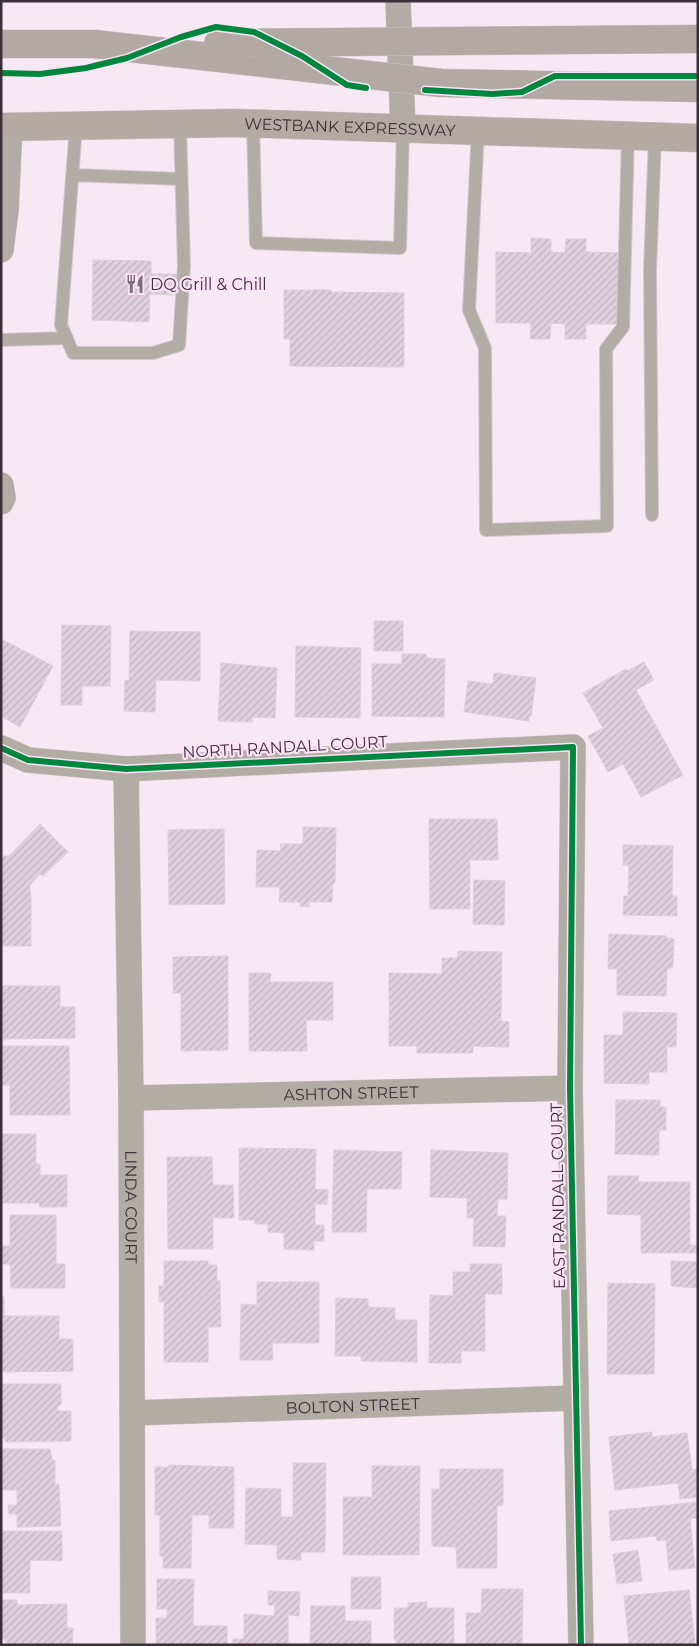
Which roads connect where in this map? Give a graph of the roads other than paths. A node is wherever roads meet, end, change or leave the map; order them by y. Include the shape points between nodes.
1 (398, 1) edge
2 (698, 39) edge
3 (1, 44) edge
4 (94, 44) junction
5 (698, 88) edge
6 (253, 123) junction
7 (180, 124) junction
8 (76, 126) junction
9 (6, 127) edge
10 (403, 128) junction
11 (478, 130) junction
12 (628, 135) junction
13 (655, 136) junction
14 (698, 138) edge
15 (72, 176) junction
16 (181, 179) junction
17 (4, 210) edge
18 (1, 250) edge
19 (67, 338) junction
20 (1, 340) edge
21 (1, 485) edge
22 (1, 502) edge
23 (652, 515) dead end
24 (1, 748) edge
25 (573, 748) joint
26 (126, 769) junction
27 (570, 1088) junction
28 (131, 1098) junction
29 (575, 1398) junction
30 (132, 1413) junction
31 (133, 1645) edge
32 (581, 1645) edge

1 - 10 street
2 - 4 highway, bridge
3 - 4 highway
4 - 5 highway, bridge via 441,83
6 - 7 main road, WESTBANK EXPRESSWAY
6 - 10 main road, WESTBANK EXPRESSWAY
6 - 10 lane via 256,243 400,248
7 - 8 main road, WESTBANK EXPRESSWAY
7 - 16 lane
8 - 9 main road, WESTBANK EXPRESSWAY
8 - 15 lane
9 - 17 street
10 - 11 main road, WESTBANK EXPRESSWAY
11 - 12 main road, WESTBANK EXPRESSWAY
11 - 12 lane via 469,310 485,348 486,530 607,526 606,349 623,327
12 - 13 main road, WESTBANK EXPRESSWAY
13 - 14 main road, WESTBANK EXPRESSWAY
13 - 23 lane via 650,270
15 - 16 lane
15 - 19 lane via 62,325
16 - 19 lane via 184,266 178,345 154,353 73,353
17 - 18 street
19 - 20 lane
21 - 22 street
24 - 26 street, NORTH RANDALL COURT via 28,760
25 - 26 street, NORTH RANDALL COURT
25 - 27 street, EAST RANDALL COURT
26 - 28 street, LINDA COURT
27 - 28 street, ASHTON STREET
27 - 29 street, EAST RANDALL COURT
28 - 30 street, LINDA COURT
29 - 30 street, BOLTON STREET
29 - 32 street, EAST RANDALL COURT
30 - 31 street, LINDA COURT

